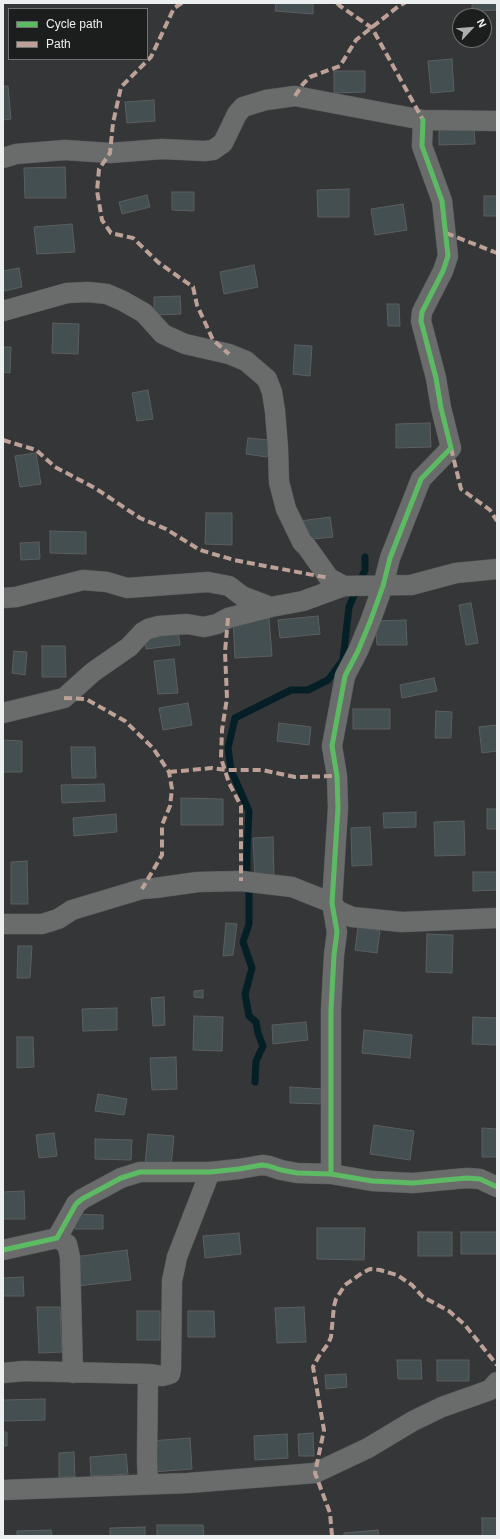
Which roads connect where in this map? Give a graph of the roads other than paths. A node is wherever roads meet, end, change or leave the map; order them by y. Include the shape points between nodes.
1 (423, 120) junction
2 (497, 121) edge
3 (3, 158) edge
4 (3, 311) edge
5 (497, 569) edge
6 (344, 586) junction
7 (383, 586) junction
8 (3, 598) edge
9 (271, 607) junction
10 (3, 713) edge
11 (332, 903) junction
12 (497, 918) edge
13 (3, 924) edge
14 (210, 1172) junction
15 (331, 1174) junction
16 (497, 1187) edge
17 (57, 1238) junction
18 (3, 1250) edge
19 (73, 1372) junction
20 (3, 1373) edge
21 (148, 1374) junction
22 (497, 1382) edge
23 (148, 1484) junction
24 (3, 1490) edge

1 - 2 street
1 - 3 street via 295,96 266,100 243,107 223,143 213,150 162,149 110,153 65,150 16,154
1 - 7 street via 422,146 442,201 448,256 422,312 421,321 451,448 421,479 390,558
4 - 6 street via 67,293 107,294 144,313 163,334 185,344 229,354 246,361 266,380 272,392 279,482 286,509 302,542 329,578
5 - 7 street via 456,573 410,585
6 - 7 street
6 - 9 street via 303,601
7 - 11 street via 358,651 345,676 332,746 337,776 338,808
8 - 9 street via 16,598 83,580 107,582 127,588 208,582 229,586 242,596
9 - 10 street via 204,627 187,624 148,629 64,698
11 - 12 street via 338,911 352,917 395,921
11 - 13 street via 292,887 241,881 198,882 142,889 72,910 58,919 42,924
11 - 15 street via 337,932 332,1010
14 - 15 street via 262,1165 297,1173
14 - 17 street via 140,1172 125,1176 82,1198
14 - 21 street via 177,1257 172,1281 170,1374
15 - 16 street via 372,1181 413,1183 480,1179
17 - 18 street
17 - 19 street via 67,1244 70,1257
19 - 20 street
19 - 21 street
21 - 23 street
22 - 23 street via 490,1390 442,1407 368,1448 315,1473
23 - 24 street

